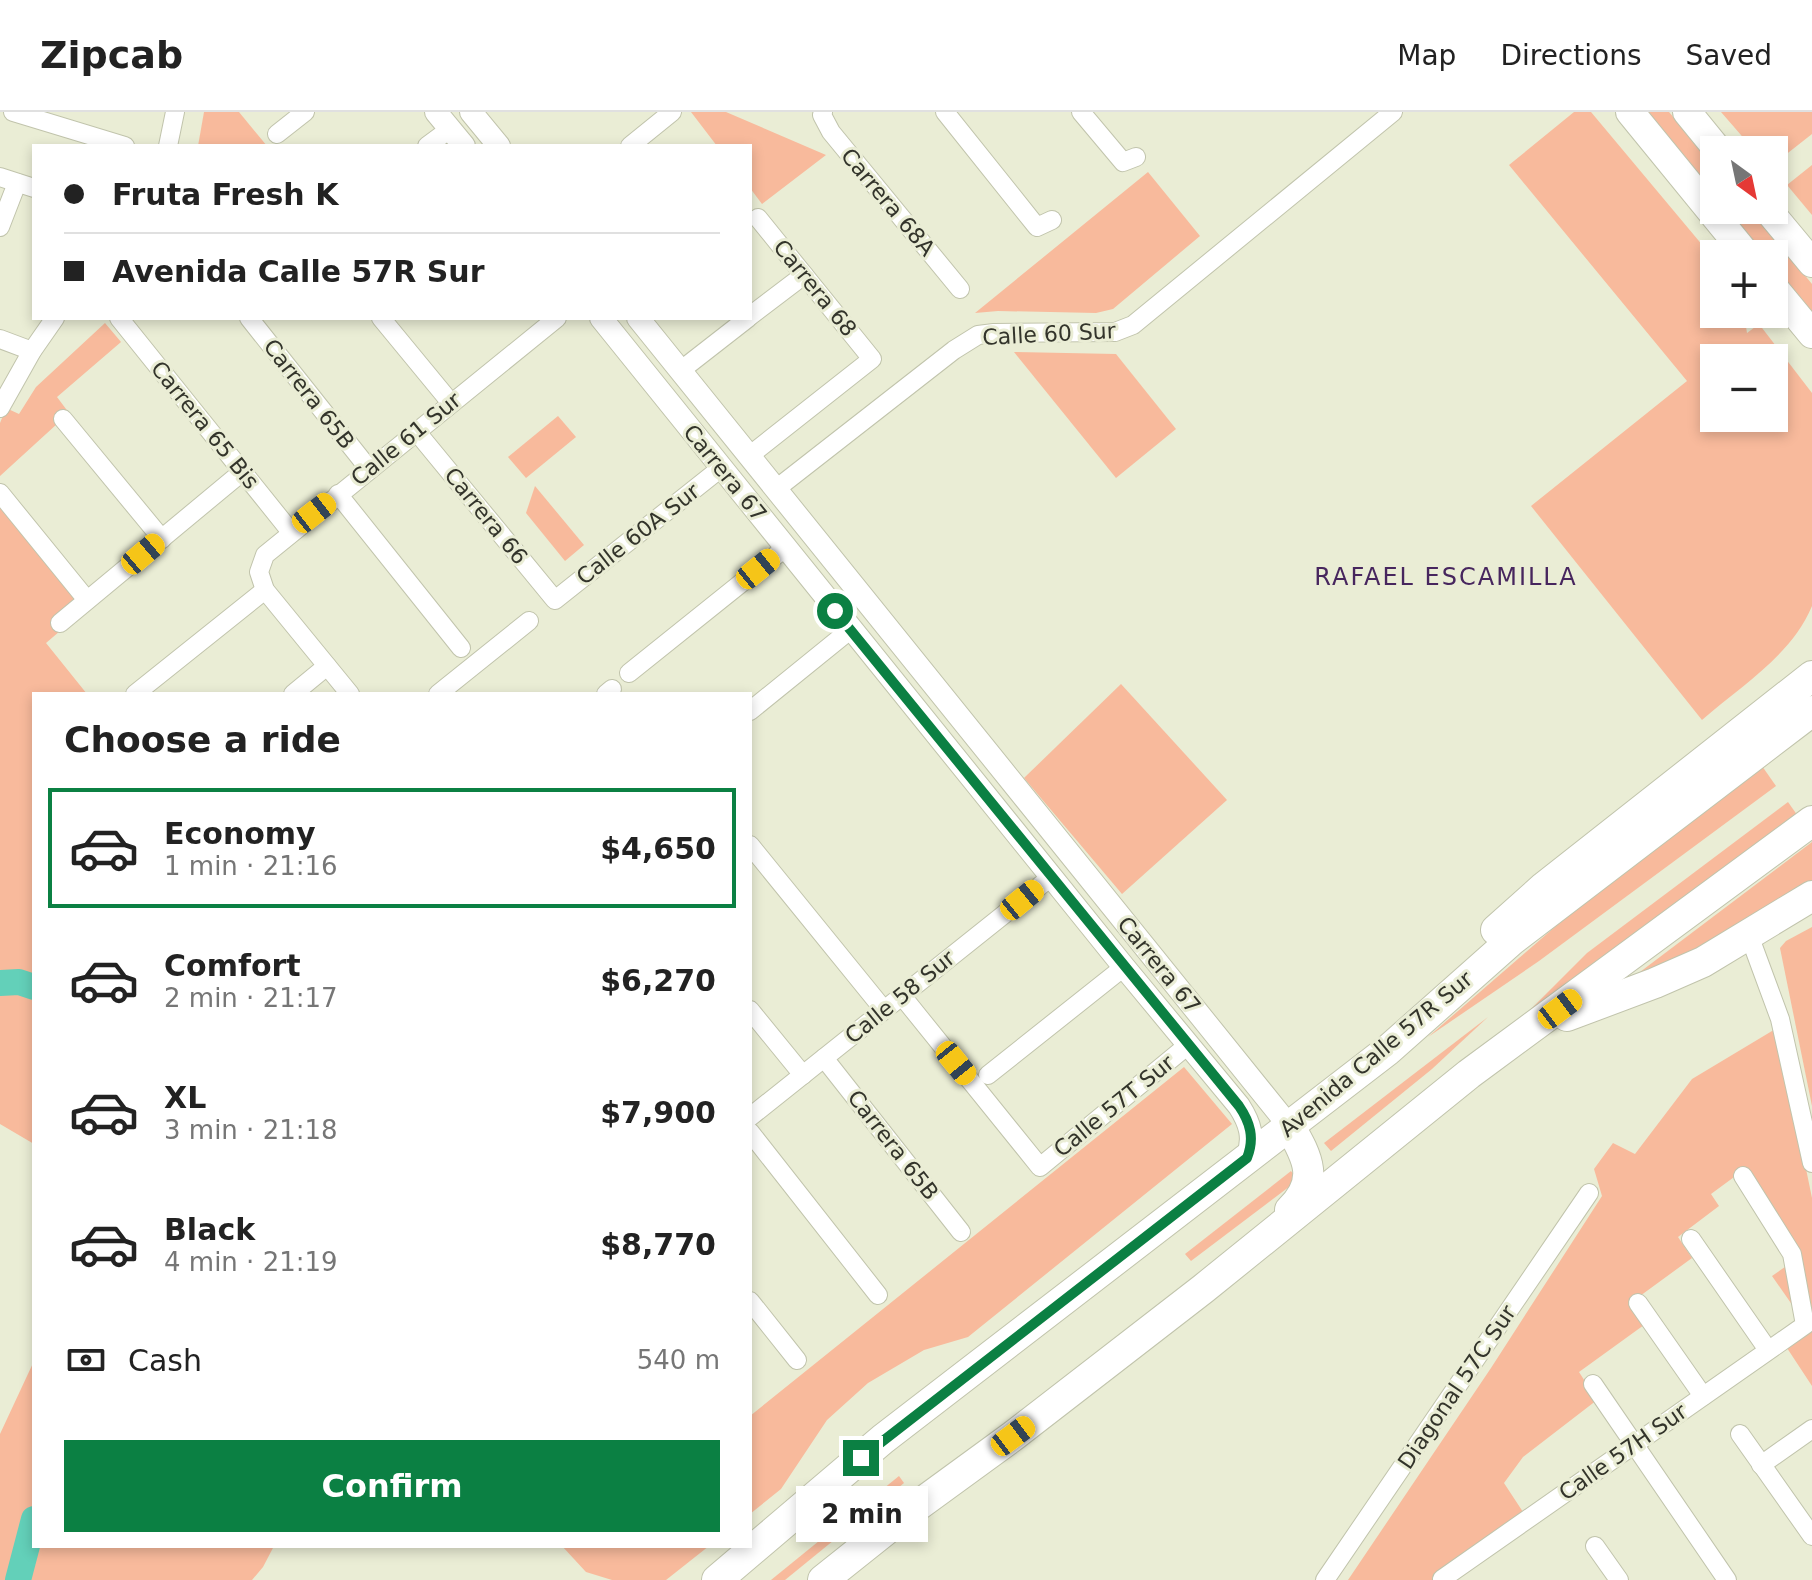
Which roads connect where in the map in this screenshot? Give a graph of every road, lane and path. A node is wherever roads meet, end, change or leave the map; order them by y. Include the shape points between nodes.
1 (13, 112) edge
2 (175, 112) edge
3 (305, 112) edge
4 (672, 112) edge
5 (823, 112) edge
6 (945, 112) edge
7 (1081, 112) edge
8 (1393, 112) edge
9 (1630, 112) edge
10 (1687, 112) edge
11 (479, 115) edge
12 (450, 126) edge
13 (277, 134) dead end
14 (1707, 136) edge
15 (118, 144) edge
16 (168, 144) edge
17 (429, 144) edge
18 (498, 144) edge
19 (632, 144) edge
20 (1136, 157) dead end
21 (17, 183) edge
22 (758, 218) dead end
23 (1052, 220) dead end
24 (1780, 224) edge
25 (0, 227) edge
26 (1735, 240) edge
27 (1812, 263) edge
28 (804, 275) junction
29 (960, 289) dead end
30 (1788, 305) edge
31 (752, 315) edge
32 (54, 320) edge
33 (121, 320) edge
34 (251, 320) edge
35 (383, 320) edge
36 (555, 320) edge
37 (603, 320) edge
38 (640, 320) edge
39 (745, 320) edge
40 (1812, 334) edge
41 (0, 339) edge
42 (32, 351) junction
43 (680, 371) junction
44 (451, 403) junction
45 (0, 408) edge
46 (63, 419) dead end
47 (416, 431) junction
48 (752, 459) junction
49 (369, 469) junction
50 (242, 472) junction
51 (726, 475) junction
52 (776, 489) junction
53 (0, 493) edge
54 (338, 494) junction
55 (291, 532) junction
56 (162, 539) junction
57 (785, 548) junction
58 (265, 590) junction
59 (87, 600) junction
60 (555, 600) joint
61 (529, 621) dead end
62 (60, 623) dead end
63 (850, 630) junction
64 (461, 648) dead end
65 (1812, 665) edge
66 (327, 666) junction
67 (629, 673) dead end
68 (138, 692) edge
69 (295, 692) edge
70 (348, 692) edge
71 (440, 692) edge
72 (1806, 693) edge
73 (752, 709) edge
74 (1810, 823) edge
75 (752, 847) edge
76 (1051, 877) junction
77 (1812, 896) edge
78 (1749, 935) junction
79 (1124, 967) junction
80 (902, 996) junction
81 (884, 1010) junction
82 (752, 1012) edge
83 (1535, 1028) junction
84 (1188, 1045) junction
85 (1388, 1050) junction
86 (824, 1058) junction
87 (803, 1075) junction
88 (988, 1075) dead end
89 (752, 1115) edge
90 (1290, 1127) junction
91 (752, 1135) edge
92 (1247, 1158) junction
93 (1812, 1163) edge
94 (1743, 1176) dead end
95 (1589, 1193) dead end
96 (961, 1232) dead end
97 (1691, 1239) dead end
98 (878, 1295) dead end
99 (1638, 1303) dead end
100 (752, 1304) edge
101 (1768, 1350) junction
102 (797, 1360) dead end
103 (1593, 1384) dead end
104 (1703, 1396) junction
105 (1061, 1399) junction
106 (1812, 1429) edge
107 (1740, 1434) dead end
108 (1633, 1445) junction
109 (1761, 1465) junction
110 (1812, 1536) edge
111 (759, 1544) junction
112 (1595, 1546) dead end
113 (1615, 1574) edge
114 (1442, 1579) edge
115 (717, 1580) edge
116 (731, 1580) edge
117 (823, 1580) edge
118 (1325, 1580) edge
119 (1595, 1580) edge
120 (1727, 1580) edge

1 - 15 street
2 - 16 street
3 - 13 street
4 - 19 street
5 - 29 street, Carrera 68A via 831,132
6 - 23 street via 1037,227
7 - 20 street via 1123,162
8 - 52 street, Calle 60 Sur via 1133,325 1115,332 978,335
9 - 26 main road
10 - 14 main road
11 - 12 street
11 - 18 street
12 - 17 street
21 - 25 street
22 - 28 street, Carrera 68
24 - 27 main road
28 - 31 street
28 - 48 street, Carrera 68 via 872,359
30 - 40 main road
32 - 42 street
33 - 50 street, Carrera 65 Bis
34 - 49 street, Carrera 65B
35 - 44 street
36 - 44 street, Calle 61 Sur
37 - 51 street, Carrera 67
38 - 43 street, Carrera 67
39 - 43 street
41 - 42 street
42 - 45 street
43 - 48 street, Carrera 67
44 - 47 street, Calle 61 Sur
46 - 56 street
47 - 49 street, Calle 61 Sur
47 - 60 street, Carrera 66
48 - 51 street
48 - 52 street, Carrera 67
49 - 54 street, Calle 61 Sur
50 - 55 street, Carrera 65 Bis
50 - 56 street
51 - 57 street, Carrera 67
51 - 60 street, Calle 60A Sur
52 - 90 street, Carrera 67
53 - 59 street
54 - 55 street, Calle 61 Sur
54 - 64 street
55 - 58 street, Calle 61 Sur via 260,565
56 - 59 street
57 - 63 street, Carrera 67
57 - 67 street
58 - 66 street
58 - 68 street
59 - 62 street
61 - 71 street
63 - 73 street
63 - 76 street, Carrera 67
65 - 72 highway
66 - 69 street
66 - 70 street
72 - 85 highway, Avenida Calle 57R Sur via 1754,757 1512,940
72 - 85 highway via 1507,919
74 - 83 highway
75 - 81 street
76 - 79 street, Carrera 67
76 - 80 street, Calle 58 Sur
77 - 78 highway
78 - 83 highway via 1681,973
78 - 93 street via 1780,1019
79 - 84 street, Carrera 67
79 - 88 street
80 - 81 street, Calle 58 Sur
80 - 84 street, Calle 57T Sur via 1040,1167
81 - 86 street, Calle 58 Sur
82 - 87 street
83 - 105 highway via 1469,1074
84 - 92 street, Carrera 67 via 1246,1117 1252,1139
85 - 90 highway, Avenida Calle 57R Sur
86 - 87 street, Calle 58 Sur
86 - 96 street, Carrera 65B
87 - 89 street, Calle 58 Sur
90 - 92 highway, Avenida Calle 57R Sur
90 - 105 highway via 1308,1165 1308,1180 1297,1202 1084,1369
91 - 98 street
92 - 111 highway, Avenida Calle 57R Sur via 883,1439
94 - 101 street, Calle 57H Sur via 1792,1254 1805,1325
95 - 118 street, Diagonal 57C Sur
97 - 101 street
99 - 104 street
100 - 102 street
101 - 104 street, Calle 57H Sur
103 - 108 street
104 - 108 street, Calle 57H Sur
105 - 117 highway
106 - 109 street
107 - 109 street
108 - 114 street, Calle 57H Sur
108 - 120 street
109 - 110 street
111 - 115 highway, Avenida Calle 57R Sur
111 - 116 highway
112 - 113 street
113 - 119 street

